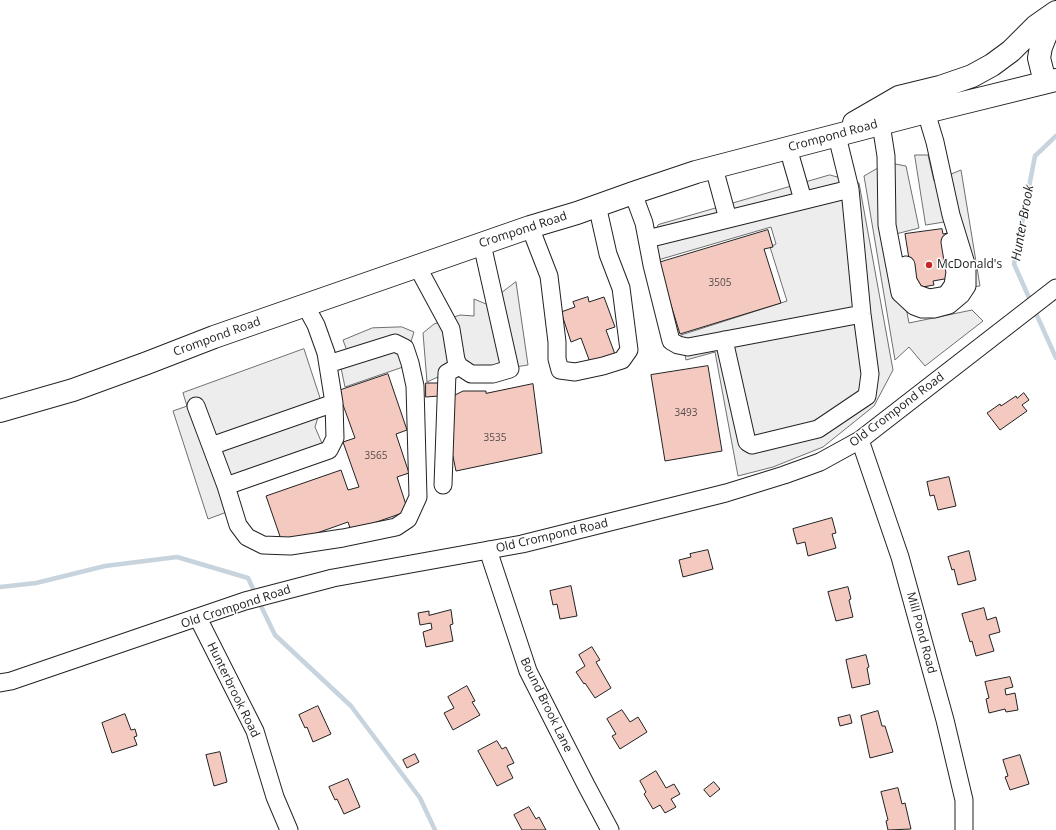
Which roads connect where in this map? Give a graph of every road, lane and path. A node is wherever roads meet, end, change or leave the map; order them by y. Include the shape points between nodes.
1 (1055, 13) edge
2 (1050, 81) edge
3 (926, 112) junction
4 (881, 124) junction
5 (832, 137) junction
6 (788, 148) junction
7 (714, 168) junction
8 (850, 189) junction
9 (633, 192) junction
10 (803, 200) junction
11 (597, 205) junction
12 (728, 219) junction
13 (530, 227) junction
14 (647, 239) junction
15 (482, 244) junction
16 (417, 266) junction
17 (1051, 291) edge
18 (305, 305) junction
19 (862, 314) junction
20 (724, 340) junction
21 (328, 364) junction
22 (459, 366) junction
23 (334, 403) junction
24 (196, 406) dead end
25 (0, 411) edge
26 (860, 440) junction
27 (211, 446) junction
28 (443, 485) dead end
29 (226, 486) junction
30 (488, 550) junction
31 (198, 618) junction
32 (0, 684) edge
33 (290, 830) edge
34 (610, 830) edge
35 (964, 830) edge

1 - 2 highway via 1039,58
1 - 5 highway via 1036,26 1011,51 992,65 954,83 898,97
2 - 3 highway, Crompond Road
3 - 4 highway, Crompond Road
3 - 4 street via 951,215 967,267 967,286 961,295 949,305 934,310 922,310 900,294 887,225 886,156
4 - 5 highway, Crompond Road
5 - 6 highway, Crompond Road
5 - 8 street
6 - 7 highway, Crompond Road
6 - 10 street
7 - 9 highway, Crompond Road
7 - 12 street
8 - 10 street
8 - 19 street
9 - 11 highway, Crompond Road
9 - 14 street
10 - 12 street
11 - 13 highway, Crompond Road
11 - 13 street via 606,249 621,288 630,350 622,360 575,372 560,370 549,276
12 - 14 street
13 - 15 highway, Crompond Road
14 - 20 street via 671,341 688,347
15 - 16 highway, Crompond Road
15 - 22 street via 510,369 493,374 471,374
16 - 18 highway, Crompond Road
16 - 22 street via 451,329
17 - 26 street, Old Crompond Road
18 - 21 street via 316,326
18 - 25 highway, Crompond Road via 73,390
19 - 20 street
19 - 20 street via 870,374 867,396 818,429 752,445 747,442
21 - 23 street
21 - 29 street via 396,343 405,348 415,386 418,462 418,497 408,519 396,527 343,538 290,546 263,545 247,536 238,525
22 - 28 street via 447,373
23 - 27 street
23 - 29 street via 335,438 329,450
24 - 27 street
26 - 30 street, Old Crompond Road via 820,462 726,493
26 - 35 street, Mill Pond Road via 900,557 945,720 964,800
27 - 29 street
30 - 31 street, Old Crompond Road via 332,578 268,595
30 - 34 street, Bound Brook Lane via 528,671
31 - 32 street, Old Crompond Road
31 - 33 street, Hunterbrook Road via 255,731 275,797

